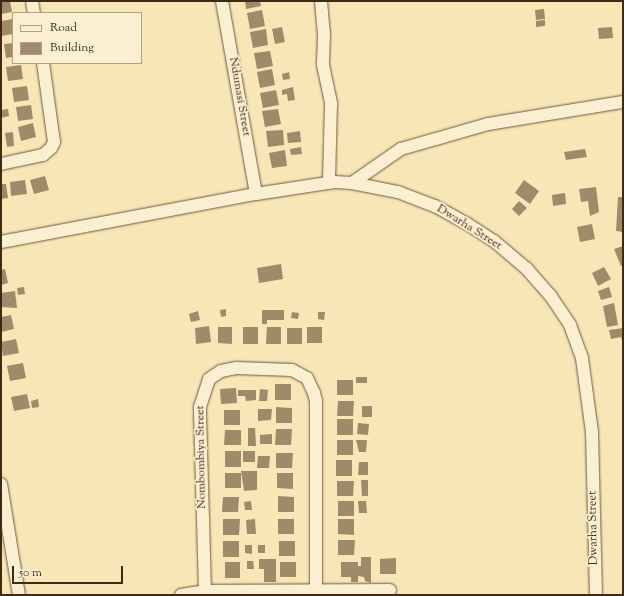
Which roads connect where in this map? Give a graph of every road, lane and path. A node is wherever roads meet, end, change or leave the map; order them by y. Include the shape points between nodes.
1 (32, 1) edge
2 (222, 1) edge
3 (321, 1) edge
4 (34, 12) edge
5 (43, 64) edge
6 (623, 102) edge
7 (1, 164) edge
8 (329, 183) junction
9 (352, 183) junction
10 (256, 194) junction
11 (1, 242) edge
12 (1, 484) edge
13 (390, 590) dead end
14 (205, 591) junction
15 (316, 592) junction
16 (19, 595) edge
17 (181, 595) edge
18 (596, 595) edge

1 - 4 street
2 - 10 street, Ndumasi Street
3 - 8 street via 323,65 331,104
5 - 7 street via 54,142 44,155
6 - 9 street via 488,124 436,138 401,149
8 - 9 street, Dwarha Street
8 - 10 street, Dwarha Street
9 - 18 street, Dwarha Street via 398,192 435,206 494,240 527,269 550,296 570,326 582,358 592,424
10 - 11 street, Dwarha Street
12 - 16 street
13 - 15 street
14 - 15 street
14 - 15 street, Nombombiya Street via 200,407 209,379 221,371 236,368 292,370 307,378 314,393
14 - 17 street

